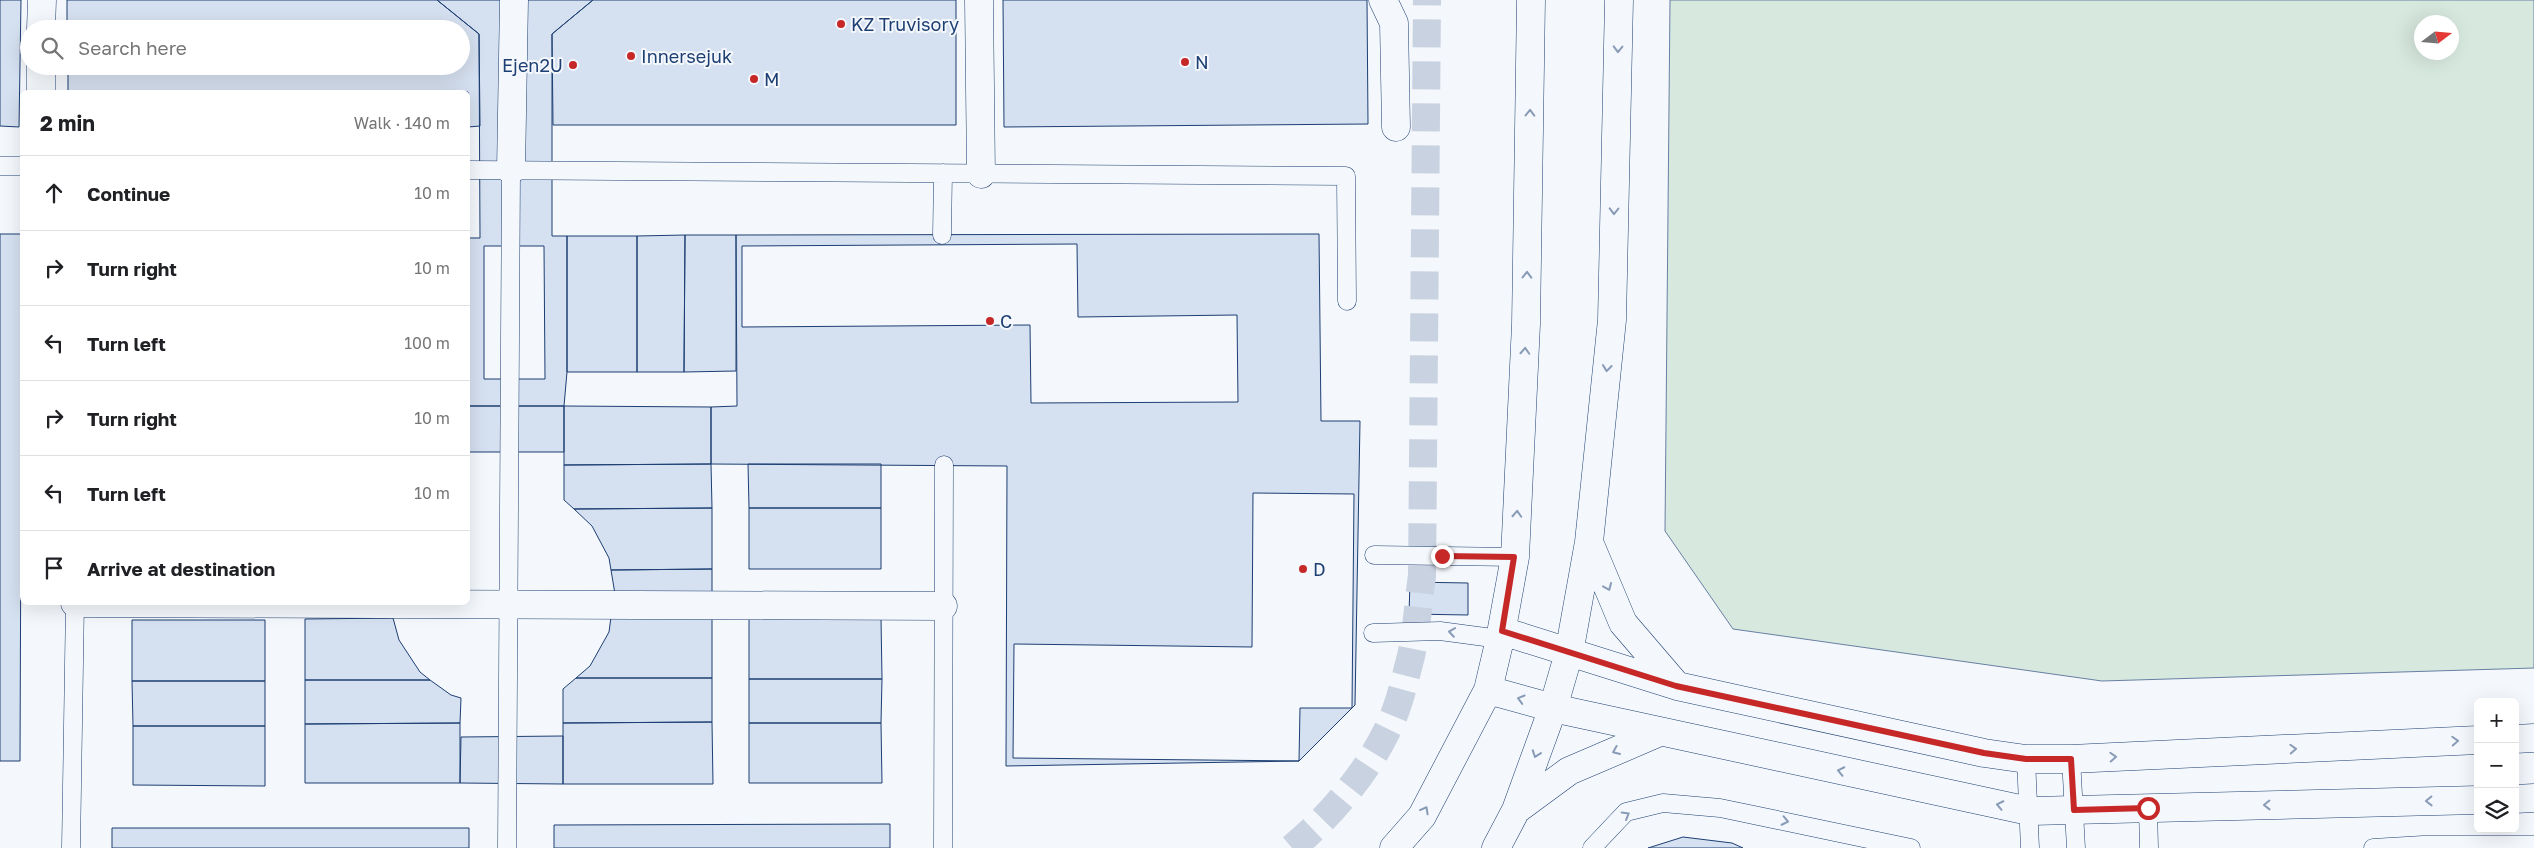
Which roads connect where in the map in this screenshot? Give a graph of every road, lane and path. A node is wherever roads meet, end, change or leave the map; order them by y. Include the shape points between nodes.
1 (42, 0) edge
2 (514, 0) edge
3 (979, 0) edge
4 (1383, 0) edge
5 (1531, 0) edge
6 (1619, 0) edge
7 (41, 20) edge
8 (41, 75) edge
9 (41, 90) edge
10 (1396, 127) dead end
11 (0, 166) edge
12 (20, 166) edge
13 (470, 170) edge
14 (511, 170) junction
15 (944, 173) junction
16 (981, 174) junction
17 (942, 235) dead end
18 (1347, 301) dead end
19 (944, 465) dead end
20 (1589, 542) junction
21 (1374, 556) dead end
22 (1514, 557) junction
23 (470, 604) edge
24 (508, 604) junction
25 (75, 605) edge
26 (943, 606) junction
27 (1373, 633) dead end
28 (1501, 635) junction
29 (1569, 653) junction
30 (1676, 686) junction
31 (1488, 690) junction
32 (1553, 708) junction
33 (1660, 732) junction
34 (2534, 738) edge
35 (2519, 739) edge
36 (2474, 740) edge
37 (2026, 759) junction
38 (2071, 759) junction
39 (2534, 798) edge
40 (2519, 799) edge
41 (2474, 800) edge
42 (2148, 808) junction
43 (1516, 810) junction
44 (2074, 810) junction
45 (2029, 811) junction
46 (2534, 845) edge
47 (70, 848) edge
48 (507, 848) edge
49 (944, 848) edge
50 (1394, 848) edge
51 (1496, 848) edge
52 (1592, 848) edge
53 (1911, 848) edge
54 (2030, 848) edge
55 (2076, 848) edge
56 (2149, 848) edge
57 (2373, 848) edge

1 - 7 street
2 - 14 street
3 - 16 street
4 - 10 street via 1394,23
22 -> 5 street via 1526,324
6 -> 20 street via 1612,320
8 - 9 street
11 - 12 lane
13 - 14 lane
14 - 15 lane
14 - 24 lane
15 - 16 lane
15 - 17 lane
16 - 18 lane via 1346,176
19 - 26 lane
20 - 29 street
20 -> 30 street via 1622,623
21 - 22 lane
22 - 28 street
23 - 24 street
24 - 26 street
24 - 48 lane
25 - 47 lane
26 - 49 lane
28 -> 27 lane via 1440,631
28 - 29 street
28 - 31 street
29 - 30 street
29 - 32 street
30 - 37 street via 1984,753
32 -> 31 street
50 -> 31 street via 1422,816
32 - 33 street
32 -> 43 street
33 -> 43 street via 1569,771
45 -> 33 street
34 - 35 street
38 -> 36 street
37 - 38 street
37 - 45 lane
38 - 44 lane
39 - 40 street
41 -> 42 street
42 - 44 street
42 - 56 lane
43 - 51 street
44 - 45 street
44 - 55 lane
45 - 54 lane
46 - 57 lane
52 -> 53 lane via 1626,812 1663,803 1720,808

